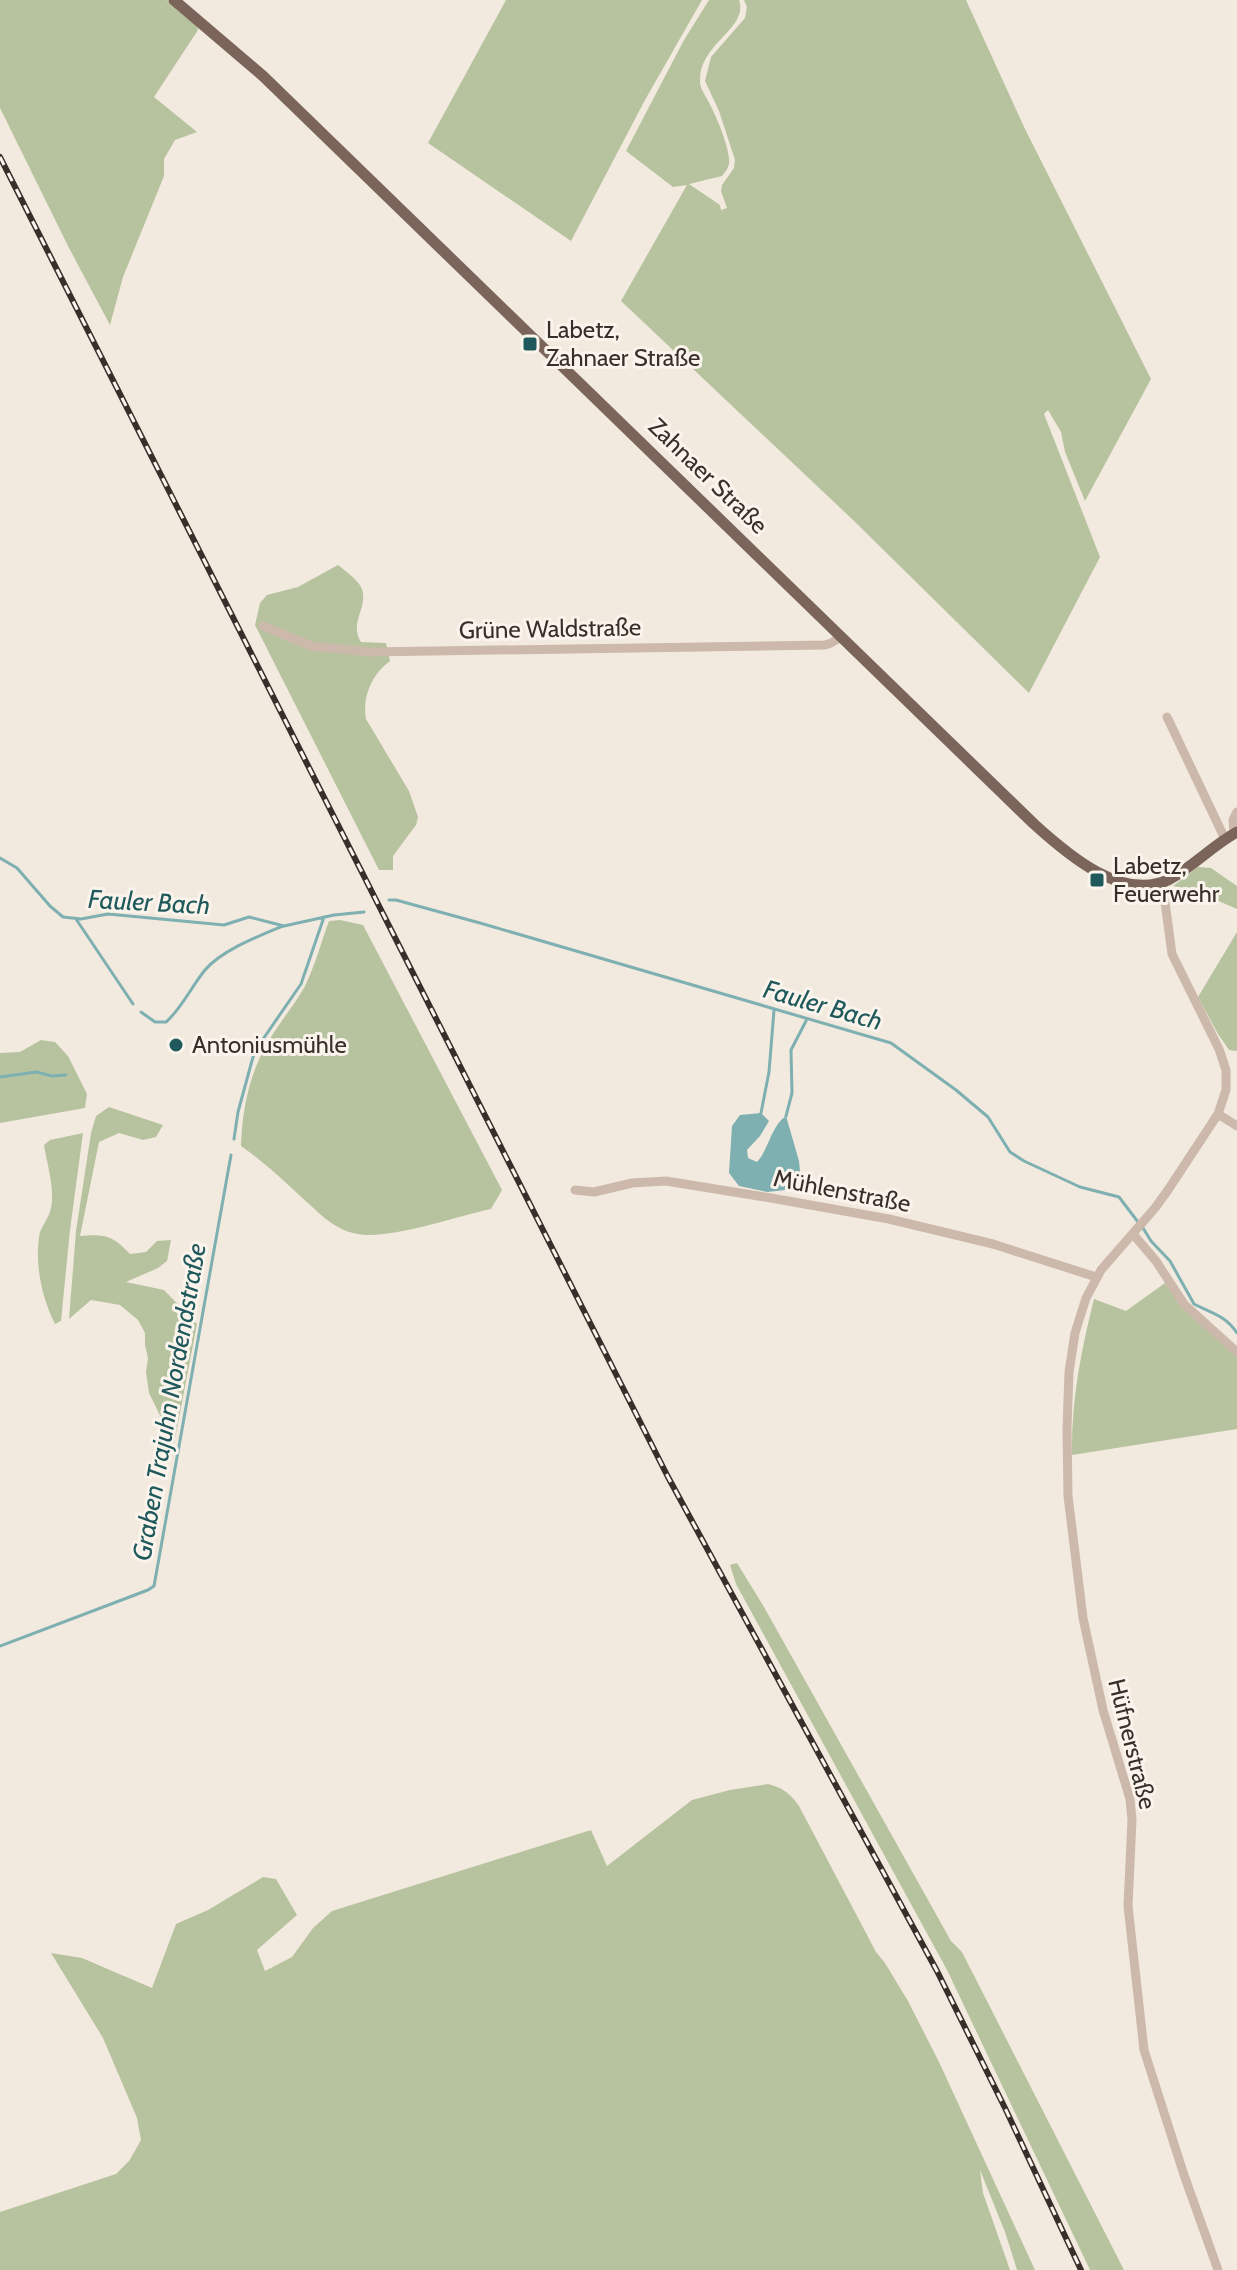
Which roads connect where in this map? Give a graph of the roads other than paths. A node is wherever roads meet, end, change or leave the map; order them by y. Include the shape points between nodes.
1 (174, 0) edge
2 (263, 626) dead end
3 (841, 637) junction
4 (1167, 717) dead end
5 (1237, 812) edge
6 (1232, 835) edge
7 (1160, 883) junction
8 (1218, 1114) junction
9 (1237, 1126) edge
10 (575, 1190) dead end
11 (1135, 1232) junction
12 (1096, 1277) junction
13 (1237, 1352) edge
14 (1218, 2270) edge

1 - 3 main road, Zahnaer Straße via 263,76
2 - 3 street, Grüne Waldstraße via 311,646 370,652 825,645
3 - 7 main road, Zahnaer Straße via 1058,845 1122,883
4 - 6 street
5 - 6 street
6 - 7 main road
7 - 8 street, Hüfnerstraße via 1172,954 1223,1059 1226,1090
8 - 9 street
8 - 11 street, Hüfnerstraße
10 - 12 street, Mühlenstraße via 666,1181 771,1198 993,1244
11 - 12 street, Hüfnerstraße
11 - 13 street via 1184,1304
12 - 14 street, Hüfnerstraße via 1075,1333 1068,1390 1067,1475 1077,1581 1098,1691 1130,1799 1128,1895 1144,2050

